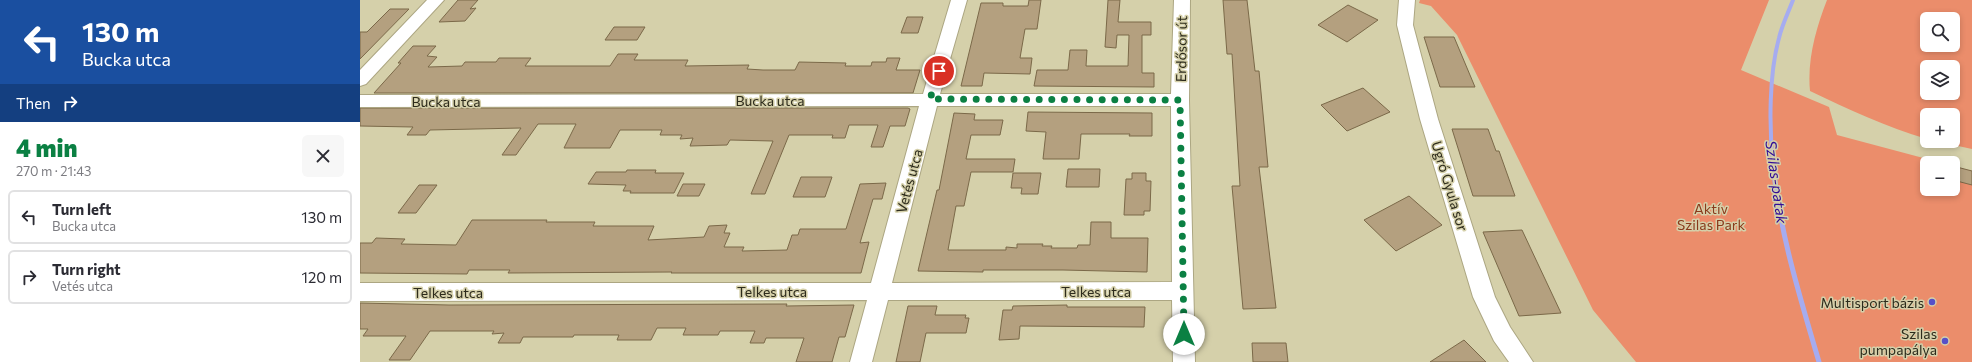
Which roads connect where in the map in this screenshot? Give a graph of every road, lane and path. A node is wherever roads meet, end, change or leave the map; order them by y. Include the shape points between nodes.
1 (436, 0) edge
2 (959, 0) edge
3 (1182, 0) edge
4 (1407, 0) edge
5 (360, 80) edge
6 (930, 99) junction
7 (1180, 100) junction
8 (360, 101) edge
9 (881, 290) junction
10 (1183, 291) junction
11 (360, 292) edge
12 (861, 362) edge
13 (1184, 362) edge
14 (1522, 362) edge

1 - 5 street
2 - 6 street, Vetés utca
3 - 7 street, Erdősor út
4 - 14 street, Ugró Gyula sor via 1405,25 1429,119 1484,297 1502,334
6 - 7 street, Bucka utca
6 - 8 street, Bucka utca
6 - 9 street, Vetés utca
7 - 10 street, Erdősor út
9 - 10 street, Telkes utca
9 - 11 street, Telkes utca
9 - 12 street, Vetés utca
10 - 13 street, Erdősor út

